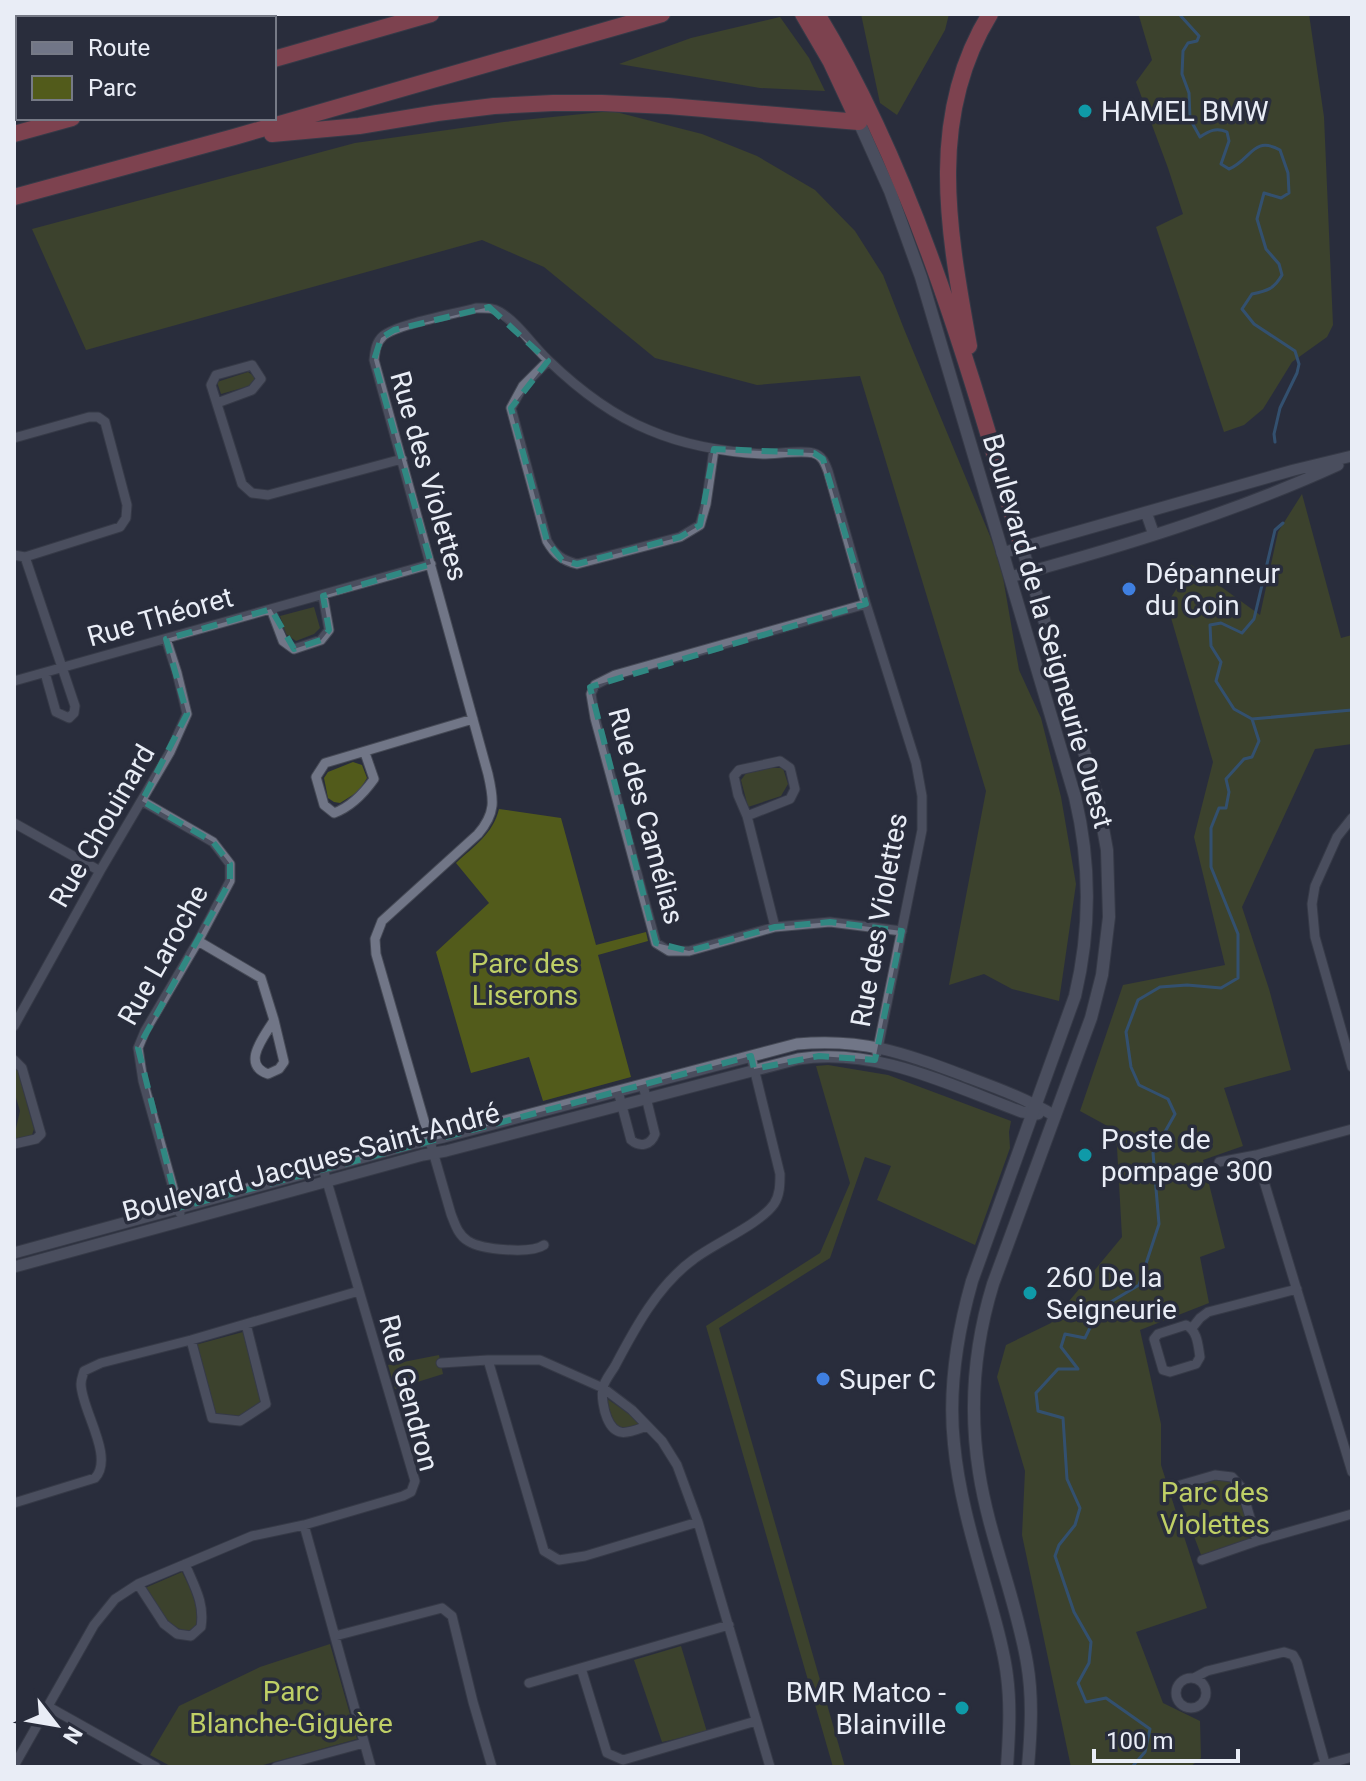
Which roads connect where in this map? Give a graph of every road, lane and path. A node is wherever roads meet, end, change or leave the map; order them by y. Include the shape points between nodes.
1 (431, 14) edge
2 (662, 14) edge
3 (803, 14) edge
4 (817, 14) edge
5 (990, 14) edge
6 (276, 58) edge
7 (65, 120) edge
8 (859, 122) junction
9 (14, 134) edge
10 (234, 137) junction
11 (14, 197) edge
12 (548, 361) junction
13 (978, 399) junction
14 (217, 403) junction
15 (14, 438) edge
16 (714, 449) junction
17 (1352, 458) edge
18 (402, 459) junction
19 (1146, 512) junction
20 (1154, 535) junction
21 (1022, 547) junction
22 (1002, 553) junction
23 (14, 555) edge
24 (25, 557) junction
25 (431, 564) junction
26 (1030, 572) junction
27 (1010, 577) junction
28 (323, 596) junction
29 (866, 604) junction
30 (271, 609) junction
31 (166, 639) junction
32 (61, 668) junction
33 (45, 673) junction
34 (14, 681) edge
35 (473, 719) junction
36 (365, 753) junction
37 (142, 801) junction
38 (747, 816) junction
39 (1352, 818) edge
40 (14, 823) edge
41 (1104, 833) junction
42 (1084, 836) junction
43 (100, 871) junction
44 (775, 927) junction
45 (902, 931) junction
46 (198, 941) junction
47 (274, 1020) junction
48 (15, 1023) edge
49 (878, 1047) junction
50 (751, 1056) junction
51 (14, 1060) edge
52 (875, 1060) junction
53 (1352, 1067) edge
54 (754, 1069) junction
55 (643, 1085) junction
56 (618, 1091) junction
57 (646, 1098) junction
58 (621, 1105) junction
59 (1035, 1109) junction
60 (1055, 1116) junction
61 (1352, 1129) edge
62 (429, 1140) junction
63 (14, 1144) edge
64 (434, 1153) junction
65 (1256, 1155) junction
66 (1219, 1162) dead end
67 (323, 1168) junction
68 (326, 1181) junction
69 (178, 1208) junction
70 (182, 1221) junction
71 (544, 1245) dead end
72 (14, 1253) edge
73 (14, 1267) edge
74 (1297, 1289) junction
75 (359, 1291) junction
76 (246, 1324) junction
77 (1192, 1328) junction
78 (191, 1340) junction
79 (488, 1360) junction
80 (441, 1363) dead end
81 (603, 1388) junction
82 (647, 1426) junction
83 (974, 1431) junction
84 (953, 1433) junction
85 (1352, 1472) edge
86 (1177, 1486) dead end
87 (14, 1503) edge
88 (1352, 1514) edge
89 (698, 1522) junction
90 (304, 1525) junction
91 (1257, 1541) junction
92 (1202, 1560) dead end
93 (1002, 1563) junction
94 (185, 1564) junction
95 (981, 1569) junction
96 (138, 1584) junction
97 (729, 1625) junction
98 (335, 1636) junction
99 (581, 1668) junction
100 (1194, 1678) dead end
101 (529, 1683) dead end
102 (47, 1706) junction
103 (756, 1721) junction
104 (364, 1743) junction
105 (1352, 1757) edge
106 (14, 1766) edge
107 (1323, 1766) edge
108 (156, 1767) edge
109 (276, 1767) edge
110 (371, 1767) edge
111 (492, 1767) edge
112 (770, 1767) edge
113 (1007, 1767) edge
114 (1028, 1767) edge

1 - 6 highway
2 - 10 highway
3 - 8 highway
4 - 13 highway via 900,181
5 - 13 highway via 960,77 947,156 957,274
7 - 9 highway
8 - 10 highway via 642,104 542,103
8 - 22 main road, Boulevard de la Seigneurie Ouest via 910,244
10 - 11 highway
12 - 16 street, Rue des Violettes via 621,417 651,432
12 - 16 street via 523,386 511,408 547,541 562,560 577,564 680,537 700,525
12 - 18 street, Rue des Violettes via 518,328 489,307 394,330 381,338 374,360
13 - 21 highway
14 - 14 street via 252,390 261,379 252,365 216,375 211,385
14 - 18 street via 242,484 252,493 268,495
15 - 24 street via 98,417 105,422 127,505 120,527
16 - 29 street, Rue des Violettes via 814,453 823,459
17 - 19 street
17 - 20 street via 1299,483
18 - 25 street, Rue des Violettes
19 - 20 street
19 - 21 street
20 - 26 street
21 - 22 street
21 - 26 main road, Boulevard de la Seigneurie Ouest
22 - 27 main road, Boulevard de la Seigneurie Ouest
23 - 24 street
24 - 32 street
25 - 28 street, Rue Théoret
25 - 35 street, Rue des Violettes
26 - 27 street
26 - 41 main road, Boulevard de la Seigneurie Ouest via 1094,783
27 - 42 main road, Boulevard de la Seigneurie Ouest
28 - 30 street, Rue Théoret
28 - 30 street, Rue Théoret via 329,630 321,640 294,649 283,641
29 - 44 street, Rue des Camélias via 615,675 595,685 591,694 656,943 669,951 689,951
29 - 45 street, Rue des Violettes via 922,796 922,830
30 - 31 street, Rue Théoret
31 - 32 street, Rue Théoret
31 - 37 street, Rue Chouinard via 187,714
32 - 33 street, Rue Théoret
32 - 33 street, Rue Théoret via 75,706 69,718 56,712
33 - 34 street, Rue Théoret
35 - 36 street
35 - 62 street, Rue des Violettes via 492,793 488,821 391,912 375,939
36 - 36 street via 325,763 316,777 324,805 334,813 364,793 374,779
37 - 43 street, Rue Chouinard
37 - 46 street, Rue Laroche via 213,842 230,864 230,881
38 - 38 street via 790,799 795,789 790,768 780,761 739,770 734,776
38 - 44 street
39 - 53 street via 1337,837 1312,904 1315,937
40 - 43 street
41 - 42 main road
41 - 60 main road, Boulevard de la Seigneurie Ouest via 1110,904 1102,975
42 - 59 main road, Boulevard de la Seigneurie Ouest via 1084,957 1070,1014
43 - 48 street, Rue Chouinard
44 - 45 street, Rue des Camélias via 830,922
45 - 49 street, Rue des Violettes
46 - 47 street via 261,978
46 - 69 street, Rue Laroche via 138,1048
47 - 47 street via 254,1061 268,1074 284,1062
49 - 50 street, Boulevard Jacques-Saint-André via 815,1042
49 - 52 street, Rue des Violettes
49 - 59 street, Boulevard Jacques-Saint-André via 1027,1099
50 - 54 street
50 - 55 street, Boulevard Jacques-Saint-André
51 - 63 street via 22,1068 41,1134
52 - 54 street, Boulevard Jacques-Saint-André via 819,1056
52 - 59 street, Boulevard Jacques-Saint-André via 1022,1112
54 - 57 street, Boulevard Jacques-Saint-André
54 - 81 street via 780,1174 776,1202 674,1277 655,1298
55 - 56 street, Boulevard Jacques-Saint-André
55 - 57 street
56 - 58 street
56 - 62 street, Boulevard Jacques-Saint-André
57 - 58 street, Boulevard Jacques-Saint-André
57 - 58 street via 655,1130 648,1144 631,1140
58 - 64 street, Boulevard Jacques-Saint-André
59 - 60 street
59 - 84 main road, Boulevard de la Seigneurie Ouest via 967,1297 954,1364
60 - 83 main road, Boulevard de la Seigneurie Ouest via 983,1319
61 - 65 street
62 - 64 street, Rue des Violettes
62 - 67 street, Boulevard Jacques-Saint-André
64 - 68 street, Boulevard Jacques-Saint-André
64 - 71 street, Rue des Violettes via 463,1238 478,1246 524,1250
65 - 66 street
65 - 74 street
67 - 68 street, Rue Gendron
67 - 69 street, Boulevard Jacques-Saint-André
68 - 70 street, Boulevard Jacques-Saint-André
68 - 75 street, Rue Gendron
69 - 70 street, Rue Laroche
69 - 72 street, Boulevard Jacques-Saint-André
70 - 73 street, Boulevard Jacques-Saint-André
74 - 77 street via 1208,1312
74 - 85 street
75 - 76 street
75 - 90 street, Rue Gendron via 415,1481 403,1496
76 - 78 street
76 - 78 street via 266,1404 240,1421 212,1418
77 - 77 street via 1186,1325 1154,1339 1163,1370 1196,1364 1200,1357
78 - 87 street via 84,1371 81,1386 102,1459 100,1473
79 - 80 street
79 - 81 street via 540,1360
79 - 89 street via 544,1551 559,1560 585,1556
81 - 82 street
81 - 82 street via 605,1413 617,1432
82 - 89 street via 677,1465
83 - 84 main road
83 - 93 main road, Boulevard de la Seigneurie Ouest
84 - 95 main road, Boulevard de la Seigneurie Ouest
86 - 91 street via 1215,1475 1232,1477 1241,1487
88 - 91 street
89 - 97 street
90 - 94 street, Rue Gendron via 252,1536
90 - 98 street
91 - 92 street
93 - 95 main road
93 - 114 main road, Boulevard de la Seigneurie Ouest via 1027,1664
94 - 96 street, Rue Gendron
94 - 96 street via 203,1613 201,1627 191,1636 164,1624
95 - 113 main road, Boulevard de la Seigneurie Ouest via 1007,1673
96 - 102 street, Rue Gendron via 115,1599 94,1625
97 - 99 street
97 - 103 street
98 - 104 street
98 - 111 street via 442,1608 452,1616
99 - 101 street
99 - 103 street via 607,1753 623,1760
100 - 107 street via 1284,1652 1293,1655
102 - 106 street, Rue Gendron
102 - 108 street
103 - 112 street
104 - 109 street
104 - 110 street
105 - 107 street

